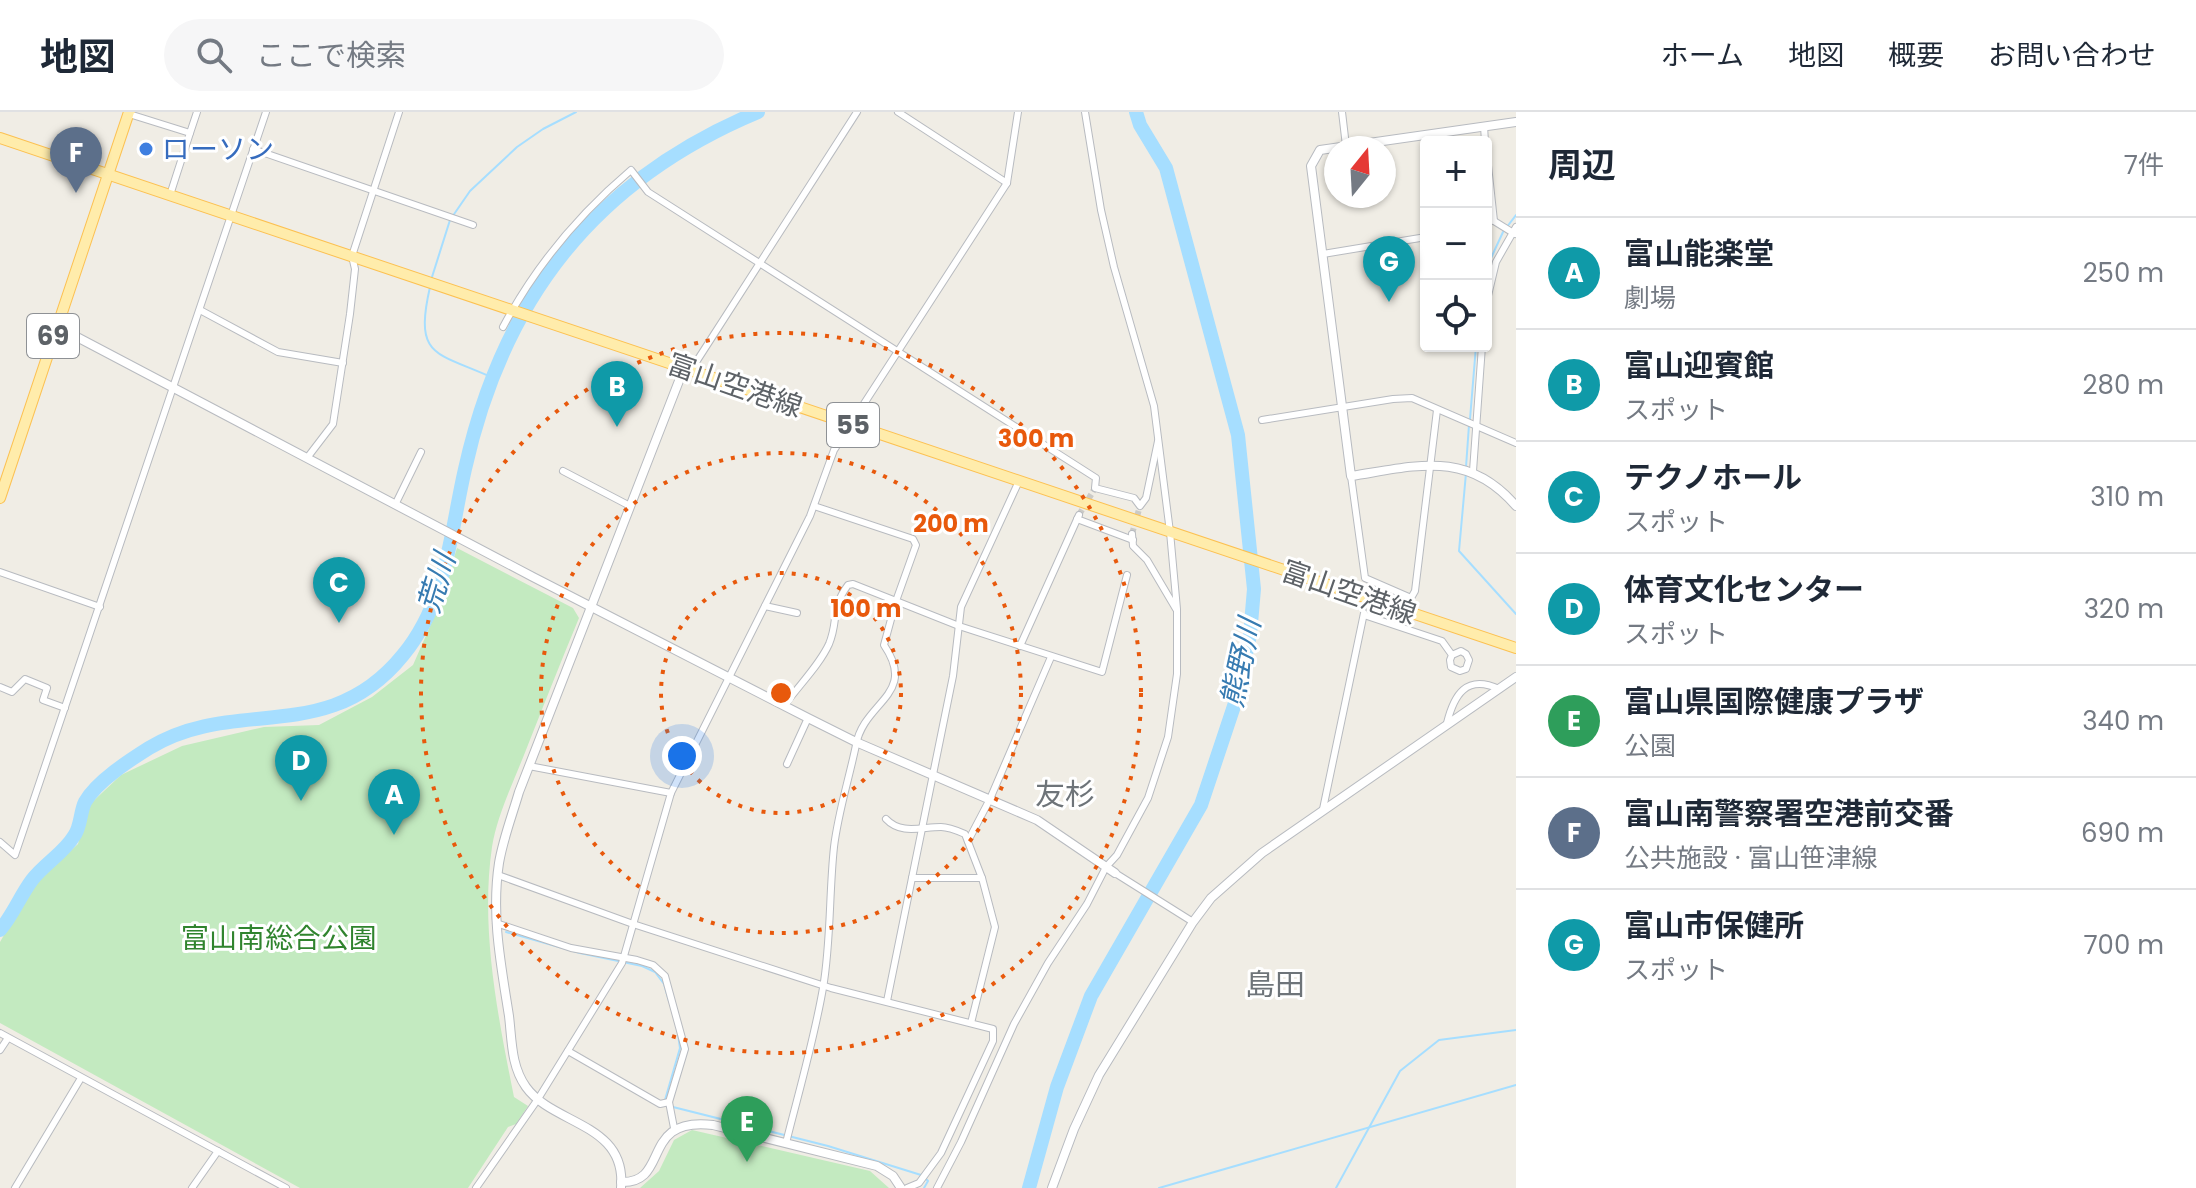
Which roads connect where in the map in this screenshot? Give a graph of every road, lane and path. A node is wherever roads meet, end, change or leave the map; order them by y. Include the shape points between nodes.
1 (197, 112) edge
2 (266, 112) edge
3 (399, 112) edge
4 (857, 112) edge
5 (898, 112) edge
6 (1018, 112) edge
7 (1085, 112) edge
8 (1342, 112) edge
9 (129, 113) edge
10 (1516, 122) edge
11 (1484, 126) junction
12 (190, 133) junction
13 (1345, 136) edge
14 (1485, 136) edge
15 (0, 138) edge
16 (1396, 139) edge
17 (253, 149) junction
18 (1324, 149) edge
19 (107, 175) junction
20 (1007, 183) junction
21 (373, 191) junction
22 (170, 195) junction
23 (1492, 202) edge
24 (231, 216) junction
25 (1494, 221) junction
26 (1492, 224) edge
27 (473, 225) dead end
28 (1515, 231) edge
29 (1420, 238) edge
30 (1323, 254) junction
31 (352, 256) junction
32 (760, 263) junction
33 (1492, 280) edge
34 (200, 310) junction
35 (512, 310) junction
36 (56, 326) junction
37 (503, 327) dead end
38 (897, 351) junction
39 (1482, 352) edge
40 (343, 363) junction
41 (687, 369) junction
42 (174, 388) junction
43 (1341, 407) junction
44 (1437, 410) junction
45 (1262, 420) dead end
46 (850, 424) junction
47 (1476, 426) junction
48 (1159, 439) junction
49 (1516, 443) edge
50 (421, 452) dead end
51 (307, 458) junction
52 (1431, 465) junction
53 (563, 471) dead end
54 (1473, 471) junction
55 (1351, 476) junction
56 (1019, 481) junction
57 (0, 498) edge
58 (395, 505) junction
59 (630, 506) junction
60 (814, 506) junction
61 (1516, 506) edge
62 (1174, 533) junction
63 (0, 572) edge
64 (1127, 575) dead end
65 (1411, 598) junction
66 (896, 601) junction
67 (765, 606) junction
68 (100, 607) junction
69 (591, 607) junction
70 (1177, 610) junction
71 (1409, 612) junction
72 (797, 613) dead end
73 (1425, 618) junction
74 (959, 626) junction
75 (1421, 634) junction
76 (1020, 646) junction
77 (1516, 648) edge
78 (1452, 655) junction
79 (1051, 657) junction
80 (1460, 671) junction
81 (1516, 677) edge
82 (729, 678) junction
83 (0, 687) edge
84 (1467, 688) junction
85 (1499, 689) junction
86 (784, 706) junction
87 (65, 708) junction
88 (808, 718) junction
89 (1447, 726) junction
90 (856, 742) junction
91 (787, 764) dead end
92 (529, 766) junction
93 (931, 775) junction
94 (671, 793) junction
95 (990, 799) junction
96 (1323, 809) junction
97 (886, 819) dead end
98 (921, 830) junction
99 (968, 841) junction
100 (0, 842) edge
101 (1106, 867) junction
102 (1115, 873) joint
103 (498, 875) junction
104 (912, 878) junction
105 (982, 878) junction
106 (1193, 922) junction
107 (496, 923) junction
108 (633, 924) junction
109 (623, 959) junction
110 (824, 986) junction
111 (887, 1001) junction
112 (971, 1023) junction
113 (0, 1033) edge
114 (8, 1038) junction
115 (0, 1050) edge
116 (568, 1051) junction
117 (81, 1078) junction
118 (538, 1099) junction
119 (669, 1102) junction
120 (674, 1128) junction
121 (786, 1143) junction
122 (218, 1151) junction
123 (621, 1185) edge
124 (15, 1188) edge
125 (192, 1188) edge
126 (286, 1188) edge
127 (476, 1188) edge
128 (904, 1188) edge
129 (937, 1188) edge
130 (1052, 1188) edge

1 - 12 street
2 - 17 street
3 - 21 street
4 - 32 street
5 - 20 street
6 - 20 street
7 - 48 street via 1104,224
8 - 13 street
9 - 12 street
9 - 19 main road, 69
10 - 11 street
11 - 14 street
11 - 16 street
12 - 22 street
15 - 19 main road, 富山空港線 / 55
17 - 21 street
17 - 24 street
18 - 30 street via 1311,166
19 - 22 main road, 富山空港線 / 55
19 - 36 main road, 69
20 - 38 street
21 - 27 street
21 - 31 street
22 - 24 main road, 富山空港線 / 55
23 - 25 street
24 - 31 main road, 富山空港線 / 55
24 - 34 street
25 - 26 street
25 - 28 street
28 - 33 street
29 - 30 street
30 - 43 street
31 - 35 main road, 富山空港線 / 55
31 - 40 street via 355,269
32 - 35 street via 648,192 631,170 564,234
32 - 38 street
32 - 41 street
34 - 40 street via 278,352
34 - 42 street
35 - 37 street
35 - 41 main road, 富山空港線 / 55
36 - 42 street
36 - 57 main road, 69
38 - 46 street
38 - 48 street via 1096,478 1095,488 1134,498 1140,506
39 - 47 street
40 - 51 street via 333,424
41 - 46 main road, 富山空港線 / 55
41 - 59 street
42 - 51 street
42 - 68 street
43 - 44 street via 1412,398
43 - 45 street
43 - 55 street
44 - 47 street
44 - 52 street
46 - 56 main road, 富山空港線 / 55
46 - 60 street via 834,450
47 - 49 street
47 - 54 street
48 - 62 street
50 - 58 street
51 - 58 street
52 - 54 street
52 - 55 street
52 - 65 street
53 - 59 street
54 - 61 street
55 - 65 street via 1365,581
56 - 62 main road, 富山空港線 / 55
56 - 74 street via 961,607
58 - 69 street
59 - 69 street
60 - 66 street via 913,539 916,545
60 - 67 street
62 - 70 street
62 - 71 main road, 富山空港線 / 55
63 - 68 street
64 - 79 street via 1102,672
65 - 71 street
66 - 74 street
66 - 86 street via 848,585 838,599 824,653
66 - 90 street via 884,645 893,658 896,680
67 - 72 street
67 - 82 street
68 - 87 street
69 - 82 street
69 - 92 street
70 - 76 street via 1132,537 1078,517
70 - 101 street via 1177,674 1168,737 1148,798
71 - 73 main road, 富山空港線 / 55
73 - 75 street
73 - 77 main road, 富山空港線 / 55
74 - 76 street
74 - 93 street
75 - 78 street via 1442,641
75 - 96 street via 1364,614
76 - 79 street
78 - 80 street via 1450,664
78 - 80 street via 1461,651 1468,657 1468,666
79 - 95 street
80 - 84 street
81 - 85 street
82 - 86 street
82 - 94 street
83 - 87 street via 12,692 25,679 47,688 43,700
84 - 85 street via 1478,684
84 - 89 street via 1452,700
85 - 89 street
86 - 88 street
87 - 100 street via 15,855
88 - 90 street
88 - 91 street
89 - 96 street
90 - 93 street
90 - 110 street via 834,845
92 - 94 street
92 - 103 street
93 - 95 street
93 - 98 street
94 - 108 street
95 - 99 street
95 - 101 street via 1037,820
96 - 106 street via 1235,875
97 - 98 street via 898,828
98 - 99 street via 944,826 965,834
98 - 104 street
99 - 105 street
101 - 102 street
101 - 129 street via 1014,1024
102 - 106 street
103 - 107 street
103 - 108 street
104 - 105 street
104 - 111 street
105 - 112 street via 995,927
106 - 130 street via 1099,1075
107 - 109 street
107 - 118 street via 515,1064
108 - 109 street
108 - 110 street
109 - 116 street
109 - 119 street via 653,965 665,976 671,993 685,1049
110 - 111 street
110 - 121 street
111 - 112 street
112 - 128 street via 993,1029 993,1041 941,1153 919,1183
113 - 114 street
114 - 115 street
114 - 117 street
116 - 118 street
116 - 119 street via 660,1104
117 - 122 street
117 - 124 street
118 - 123 street via 594,1131 611,1148
118 - 127 street
119 - 120 street
120 - 121 street via 708,1124
120 - 123 street via 645,1174
121 - 128 street via 877,1166
122 - 125 street
122 - 126 street

